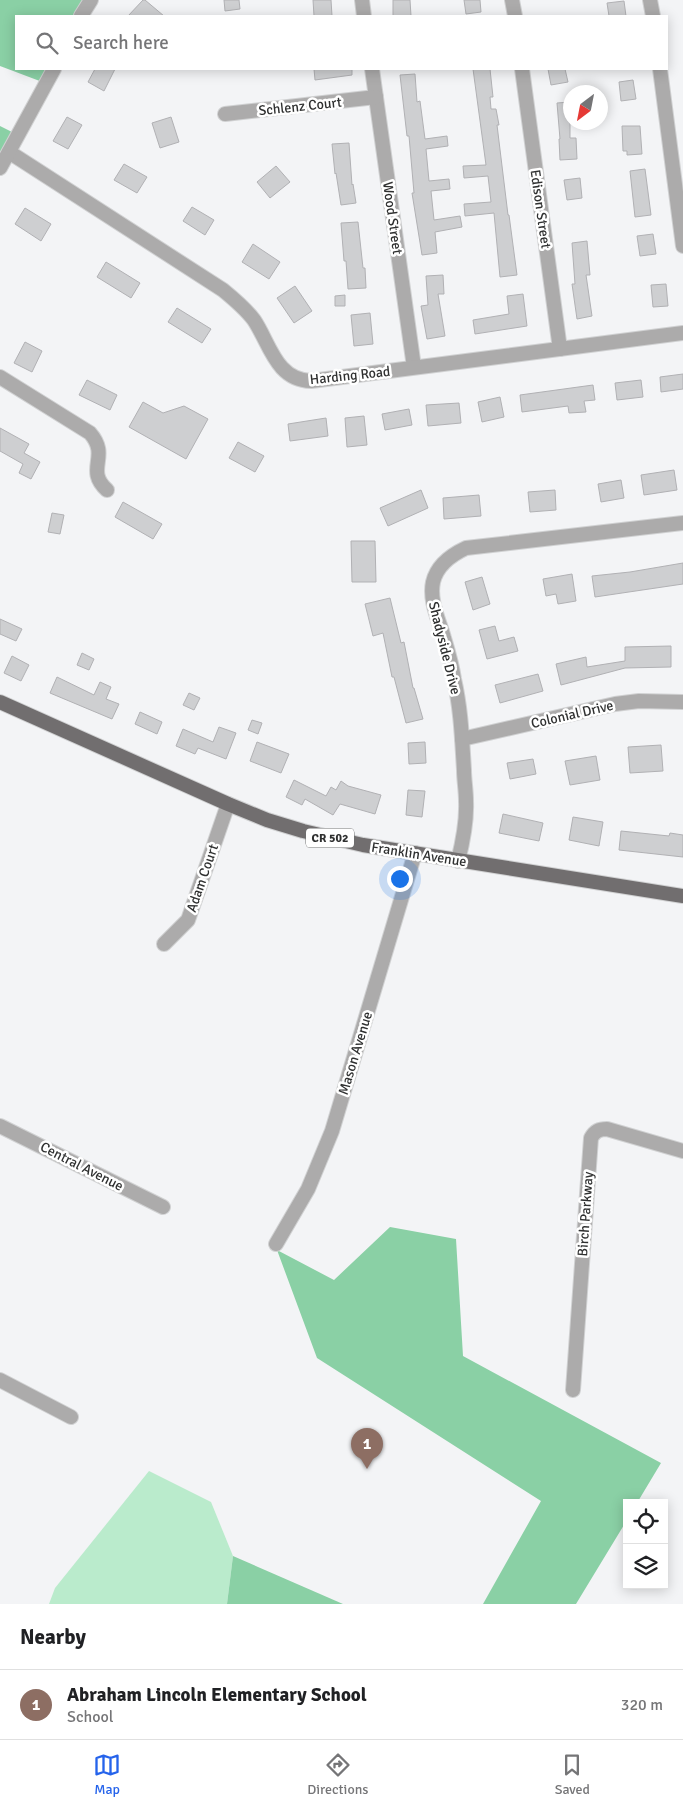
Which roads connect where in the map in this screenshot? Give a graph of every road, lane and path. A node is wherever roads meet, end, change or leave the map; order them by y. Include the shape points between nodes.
1 (91, 0) edge
2 (362, 0) edge
3 (512, 0) edge
4 (650, 0) edge
5 (83, 15) edge
6 (364, 15) edge
7 (514, 15) edge
8 (653, 15) edge
9 (53, 70) edge
10 (372, 70) edge
11 (522, 70) edge
12 (660, 70) edge
13 (376, 97) junction
14 (225, 114) dead end
15 (9, 152) junction
16 (0, 168) edge
17 (683, 246) edge
18 (683, 333) edge
19 (560, 348) junction
20 (414, 367) junction
21 (0, 377) edge
22 (107, 490) dead end
23 (683, 523) edge
24 (0, 702) edge
25 (683, 702) edge
26 (462, 739) junction
27 (228, 804) junction
28 (415, 853) junction
29 (458, 861) junction
30 (683, 896) edge
31 (164, 944) dead end
32 (0, 1126) edge
33 (683, 1151) edge
34 (163, 1207) dead end
35 (276, 1244) dead end
36 (0, 1380) edge
37 (572, 1390) dead end
38 (72, 1417) dead end

1 - 5 street
2 - 6 street
3 - 7 street
4 - 8 street
9 - 15 street
10 - 13 street, Wood Street
11 - 19 street, Edison Street
12 - 17 street
13 - 14 street, Schlenz Court
13 - 20 street, Wood Street
15 - 16 street
15 - 20 street, Harding Road via 224,290 252,318 277,363 294,377 311,380
18 - 19 street, Harding Road
19 - 20 street, Harding Road
21 - 22 street via 90,434 99,448 97,477
23 - 26 street, Shadyside Drive via 466,548 446,560 438,569 432,593 454,680
24 - 27 main road, Franklin Avenue / CR 502
25 - 26 street, Colonial Drive via 615,704
26 - 29 street, Shadyside Drive via 466,819
27 - 28 main road, Franklin Avenue / CR 502 via 303,831
27 - 31 street, Adam Court via 188,920
28 - 29 main road, Franklin Avenue / CR 502
28 - 35 street, Mason Avenue via 332,1131 308,1189
29 - 30 main road, Franklin Avenue / CR 502
32 - 34 street, Central Avenue
33 - 37 street, Birch Parkway via 607,1129 600,1129 591,1138
36 - 38 street

